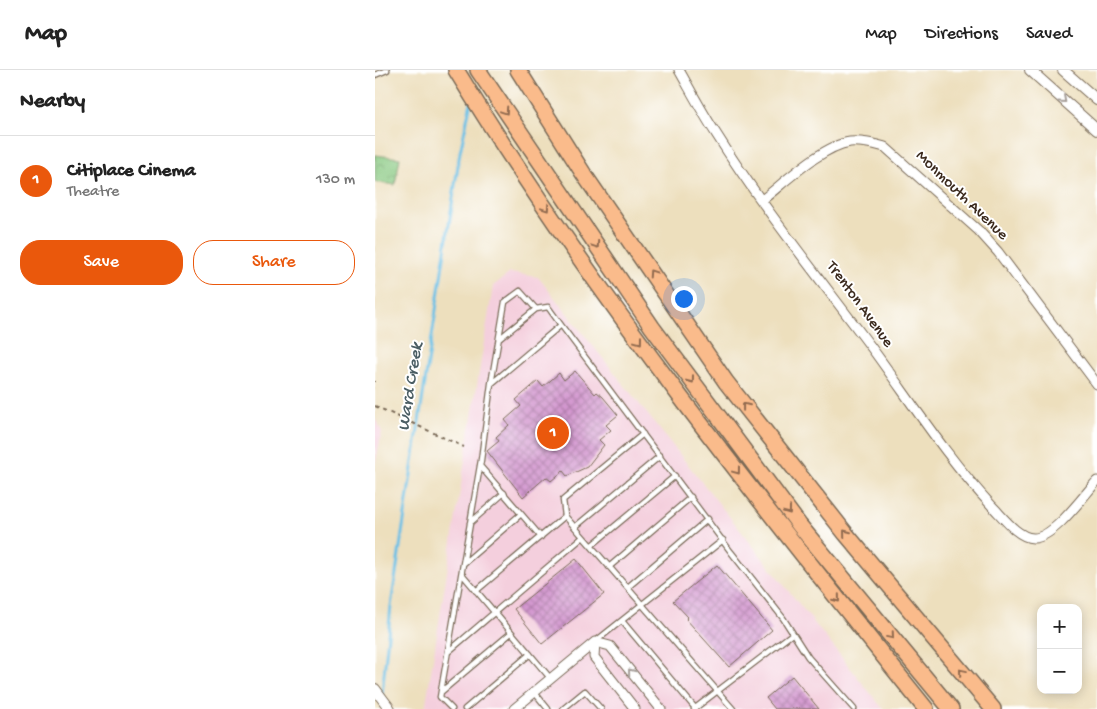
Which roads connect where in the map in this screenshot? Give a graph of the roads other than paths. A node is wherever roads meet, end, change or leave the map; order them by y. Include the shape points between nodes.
1 (387, 70) edge
2 (456, 70) edge
3 (478, 70) edge
4 (518, 70) edge
5 (679, 70) edge
6 (1030, 70) edge
7 (1063, 70) edge
8 (375, 75) edge
9 (1097, 100) edge
10 (1097, 130) edge
11 (762, 200) junction
12 (535, 309) junction
13 (561, 325) junction
14 (499, 339) junction
15 (491, 384) junction
16 (1097, 384) edge
17 (643, 434) junction
18 (660, 456) junction
19 (480, 466) junction
20 (675, 476) junction
21 (1097, 481) edge
22 (503, 493) junction
23 (691, 497) junction
24 (521, 514) junction
25 (565, 516) junction
26 (707, 519) junction
27 (470, 523) junction
28 (575, 527) junction
29 (541, 536) junction
30 (583, 537) junction
31 (723, 540) junction
32 (591, 546) junction
33 (464, 563) junction
34 (609, 567) junction
35 (462, 574) junction
36 (628, 587) junction
37 (476, 591) junction
38 (643, 604) junction
39 (495, 613) junction
40 (622, 621) junction
41 (511, 633) junction
42 (792, 634) junction
43 (595, 642) junction
44 (448, 652) junction
45 (530, 654) junction
46 (551, 679) junction
47 (375, 689) edge
48 (718, 691) junction
49 (441, 692) junction
50 (534, 692) junction
51 (390, 709) edge
52 (452, 709) edge
53 (465, 709) edge
54 (514, 709) edge
55 (548, 709) edge
56 (563, 709) edge
57 (601, 709) edge
58 (635, 709) edge
59 (661, 709) edge
60 (694, 709) edge
61 (733, 709) edge
62 (854, 709) edge
63 (926, 709) edge
64 (951, 709) edge
65 (993, 709) edge

1 - 8 lane
2 -> 63 highway via 623,319 761,503
3 -> 64 highway via 652,327 800,526
65 -> 4 highway via 726,382 583,173
5 - 11 street, Trenton Avenue via 715,132
6 -> 10 street
7 - 9 street
11 - 16 street, Monmouth Avenue via 829,150 849,142 885,147 998,252
11 - 21 street, Trenton Avenue via 952,457 1016,530 1036,538 1055,527
12 - 13 lane via 548,308
12 - 14 lane
12 - 14 lane via 520,291 516,292 505,302
13 - 15 lane
13 - 17 lane
14 - 15 lane
15 - 19 lane
17 - 18 lane
17 - 25 lane via 563,500
18 - 20 lane
18 - 28 lane
19 - 22 lane
19 - 27 lane
20 - 23 lane
20 - 32 lane
22 - 24 lane
22 - 27 lane
23 - 26 lane
23 - 34 lane
24 - 29 lane
24 - 33 lane
25 - 28 lane
25 - 29 lane
26 - 31 lane
26 - 36 lane
27 - 33 lane
28 - 30 lane
29 - 37 lane
30 - 32 lane
30 - 39 lane
31 - 38 lane
31 - 42 lane
32 - 34 lane
33 - 35 lane
34 - 36 lane
35 - 37 lane
35 - 44 lane
36 - 38 lane
37 - 39 lane
38 - 40 lane
38 - 48 lane
39 - 41 lane
39 - 44 lane
40 - 43 lane
40 - 60 lane
41 - 45 lane
41 - 49 lane
42 - 48 lane
42 - 62 lane
43 - 46 street
43 - 58 street via 594,658
59 -> 43 street via 610,646
44 - 49 lane
45 - 46 lane
45 - 53 lane
46 - 50 street
47 - 51 street
48 - 60 lane
48 - 61 lane
49 - 52 lane via 442,702
50 - 54 street
50 - 55 lane
56 - 57 lane via 585,691

